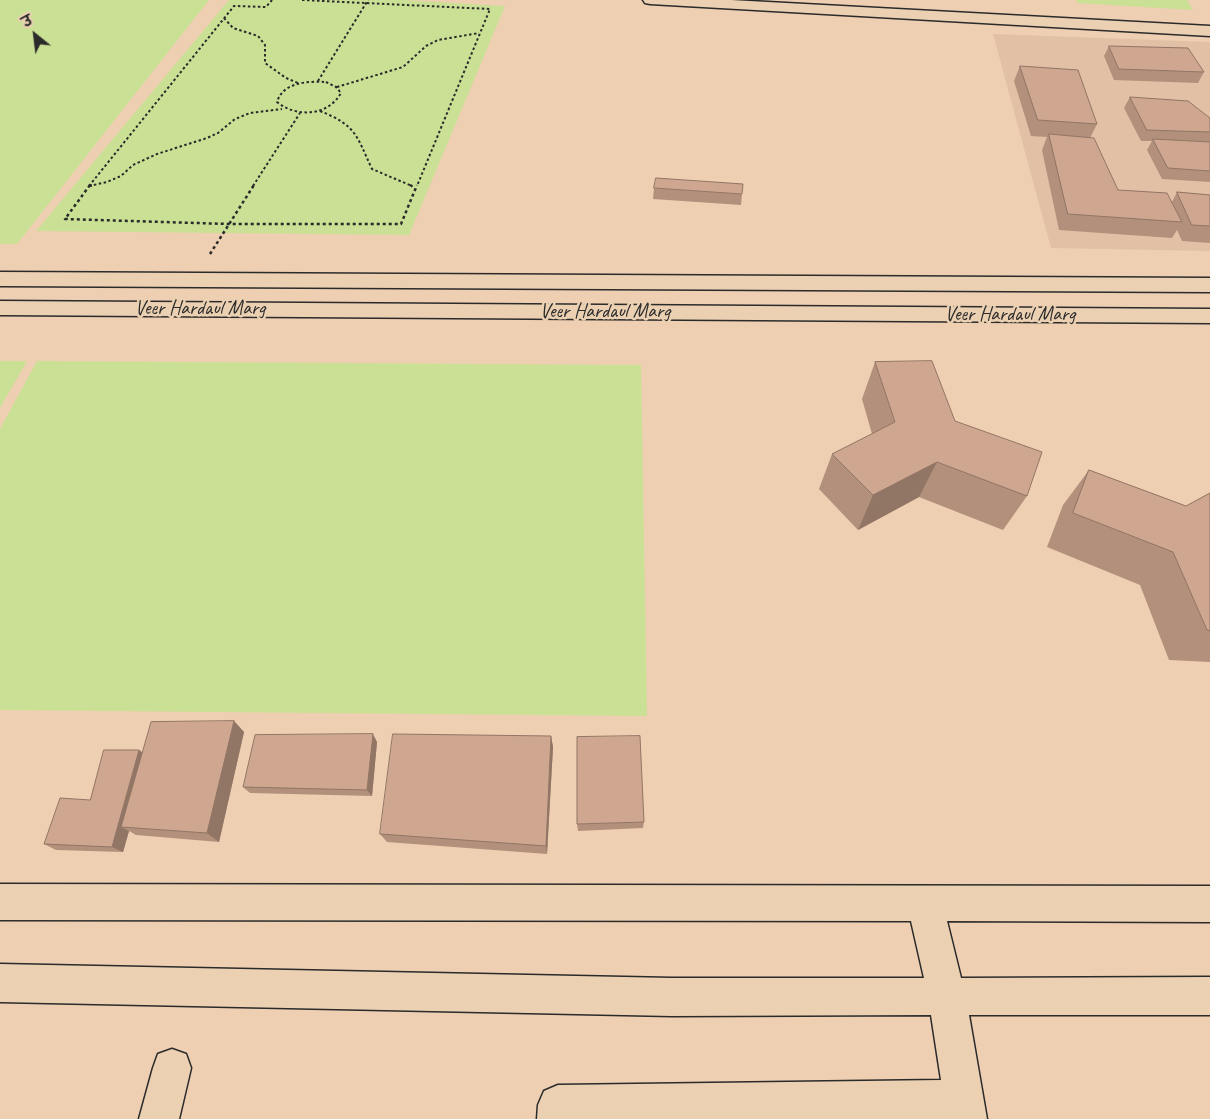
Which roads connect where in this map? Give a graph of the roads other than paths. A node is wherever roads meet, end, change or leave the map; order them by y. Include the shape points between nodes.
1 (650, 0) edge
2 (1210, 31) edge
3 (0, 279) edge
4 (1210, 284) edge
5 (0, 308) edge
6 (1210, 316) edge
7 (0, 902) edge
8 (925, 904) junction
9 (1210, 904) edge
10 (0, 983) edge
11 (946, 996) junction
12 (1210, 996) edge
13 (172, 1068) dead end
14 (965, 1109) edge
15 (159, 1119) edge
16 (557, 1119) edge

1 - 2 street
3 - 4 street, Veer Hardaul Marg
5 - 6 street, Veer Hardaul Marg
7 - 8 street
8 - 9 street
8 - 11 street
10 - 11 street via 672,997
11 - 12 street
11 - 14 street
13 - 15 street
14 - 16 street via 558,1105

